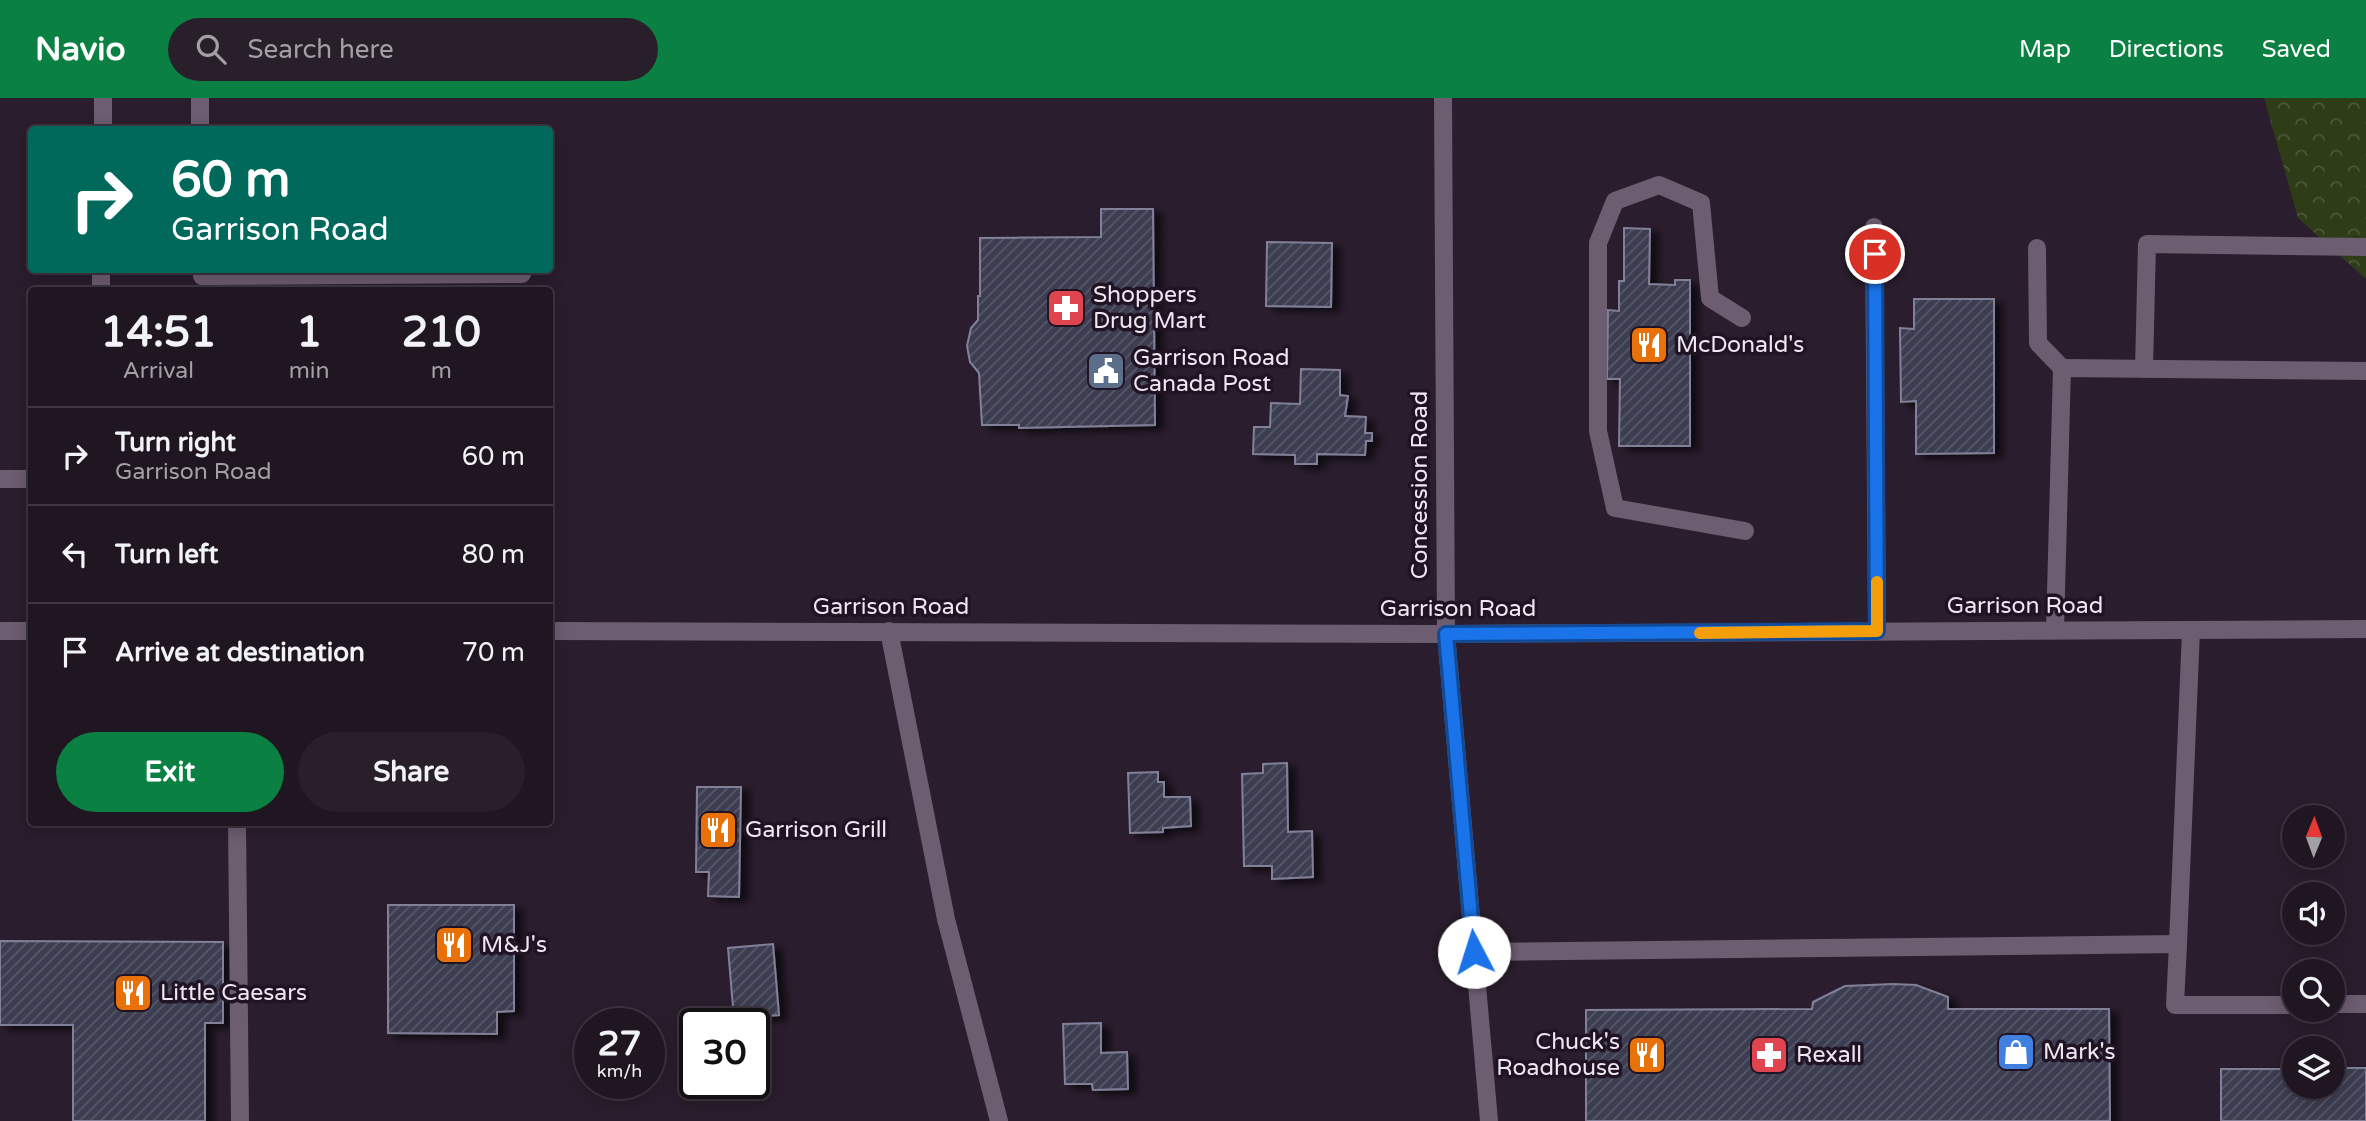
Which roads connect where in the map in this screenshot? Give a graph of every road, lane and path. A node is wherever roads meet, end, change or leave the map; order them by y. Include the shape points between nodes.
1 (103, 98) edge
2 (200, 98) edge
3 (1443, 98) edge
4 (103, 126) edge
5 (200, 126) edge
6 (1874, 227) dead end
7 (2366, 247) edge
8 (2036, 248) dead end
9 (522, 274) dead end
10 (202, 279) edge
11 (279, 283) edge
12 (1742, 318) dead end
13 (2062, 368) junction
14 (2144, 369) junction
15 (2366, 371) edge
16 (28, 479) edge
17 (0, 480) edge
18 (1745, 531) dead end
19 (2366, 629) edge
20 (2055, 630) junction
21 (2191, 630) junction
22 (0, 631) edge
23 (28, 631) edge
24 (553, 631) edge
25 (889, 631) junction
26 (1877, 631) junction
27 (1446, 634) junction
28 (237, 826) edge
29 (2178, 944) junction
30 (1474, 952) junction
31 (2345, 1004) edge
32 (2366, 1004) edge
33 (2282, 1005) edge
34 (240, 1121) edge
35 (999, 1121) edge
36 (1489, 1121) edge

1 - 4 main road
2 - 5 main road
3 - 27 main road, Concession Road
6 - 26 main road
7 - 14 main road via 2147,244
8 - 13 main road via 2038,343
9 - 11 main road
10 - 11 main road
12 - 18 main road via 1710,298 1701,203 1659,185 1615,201 1598,243 1598,431 1615,508
13 - 14 main road
13 - 20 main road
14 - 15 main road
16 - 17 main road
19 - 21 main road, Garrison Road
20 - 21 main road, Garrison Road
20 - 26 main road, Garrison Road
21 - 29 main road
22 - 23 main road
24 - 25 main road, Garrison Road
25 - 27 main road, Garrison Road
25 - 35 main road via 946,919
26 - 27 main road, Garrison Road
27 - 30 main road, Concession Road
28 - 34 main road
29 - 30 main road
29 - 33 main road via 2175,1005
30 - 36 main road, Concession Road
31 - 32 main road

